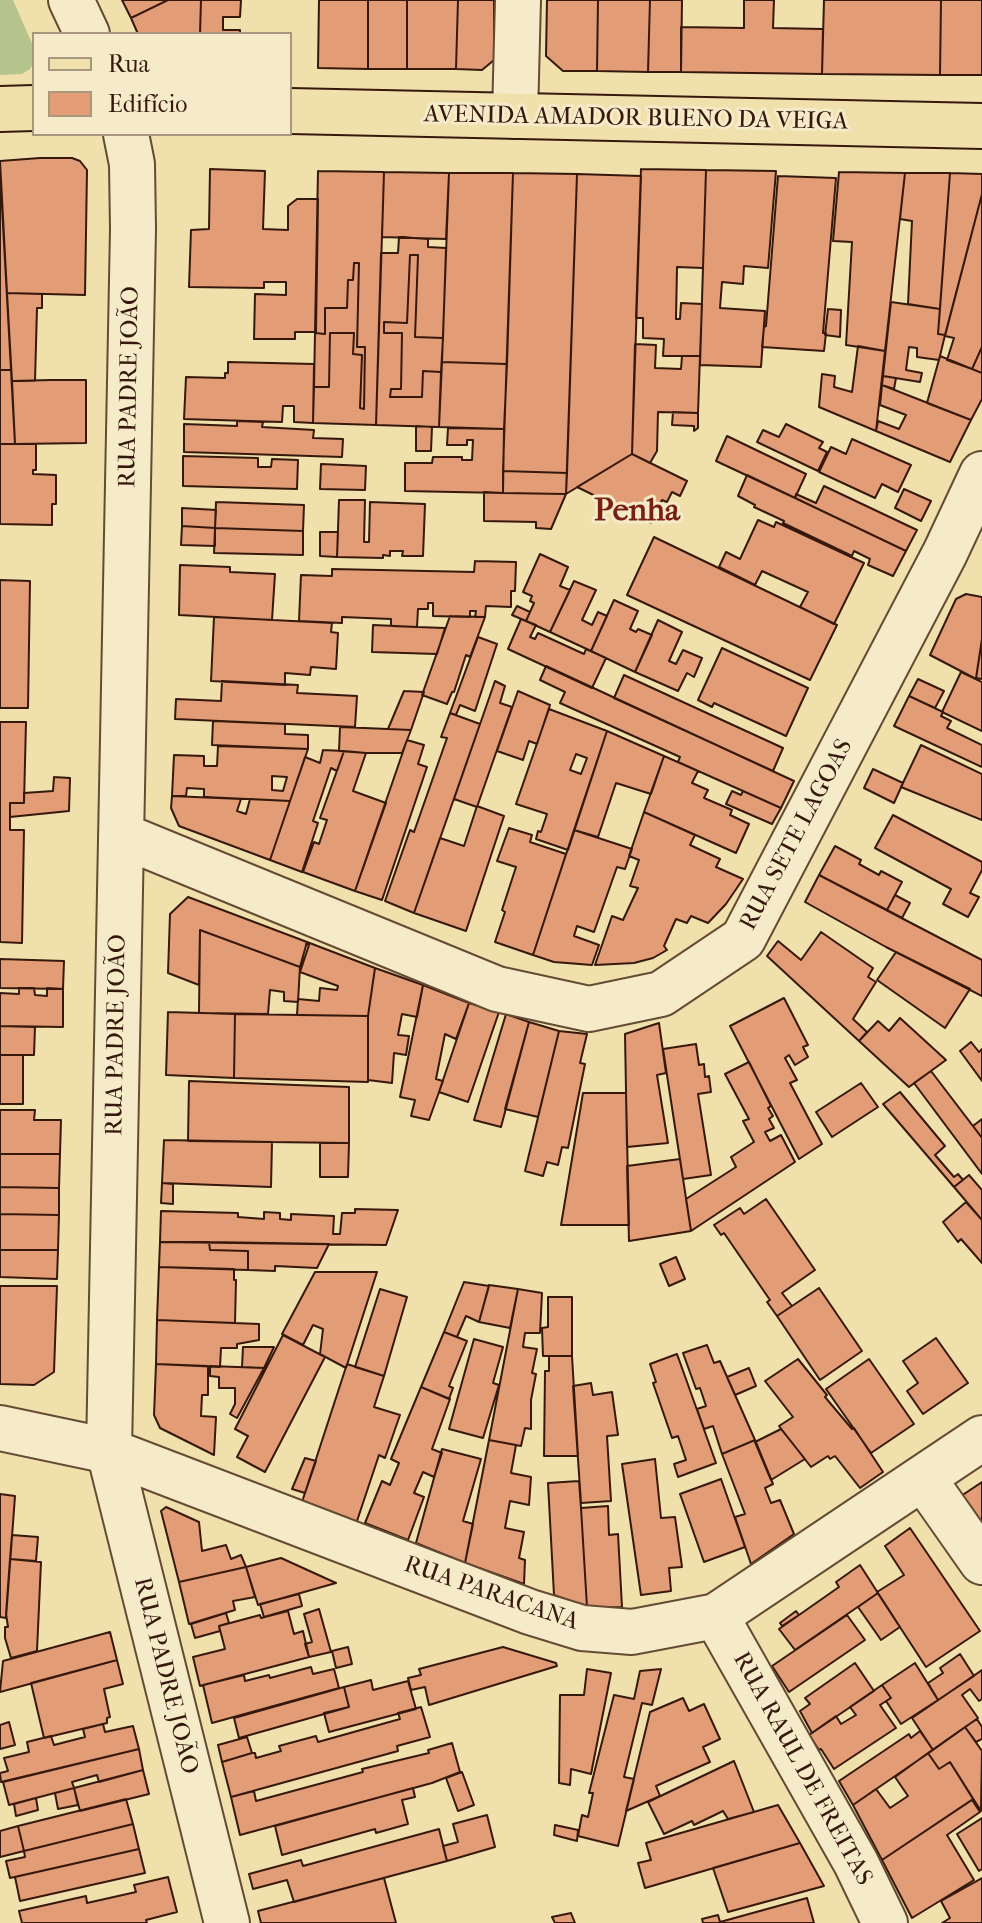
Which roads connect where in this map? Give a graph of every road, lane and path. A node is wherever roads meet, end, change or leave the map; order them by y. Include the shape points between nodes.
1 (71, 0) edge
2 (518, 0) edge
3 (86, 32) edge
4 (32, 108) edge
5 (0, 109) edge
6 (292, 111) edge
7 (515, 116) junction
8 (982, 126) edge
9 (126, 136) edge
10 (982, 474) edge
11 (964, 555) edge
12 (121, 835) junction
13 (0, 1428) edge
14 (982, 1438) edge
15 (109, 1451) junction
16 (923, 1478) junction
17 (982, 1562) edge
18 (716, 1616) junction
19 (227, 1923) edge
20 (885, 1923) edge

1 - 3 street
2 - 7 street
4 - 5 main road
6 - 7 main road, AVENIDA AMADOR BUENO DA VEIGA
7 - 8 main road, AVENIDA AMADOR BUENO DA VEIGA
9 - 12 street, RUA PADRE JOÃO via 133,229
10 - 11 street, RUA SETE LAGOAS
11 - 12 street, RUA SETE LAGOAS via 743,939 661,994 589,1009 497,989
12 - 15 street, RUA PADRE JOÃO
13 - 15 street, RUA PARACANA
14 - 16 street, RUA PARACANA
15 - 18 street, RUA PARACANA via 582,1628 632,1632
15 - 19 street, RUA PADRE JOÃO
16 - 17 street
16 - 18 street, RUA PARACANA
18 - 20 street, RUA RAUL DE FREITAS

